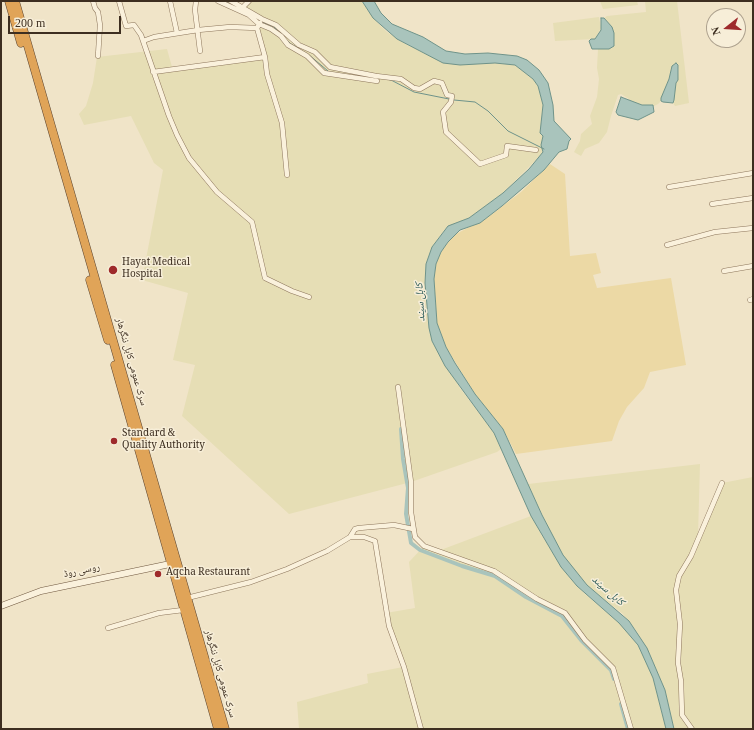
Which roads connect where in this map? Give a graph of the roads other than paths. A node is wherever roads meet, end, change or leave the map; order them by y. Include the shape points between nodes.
1 (9, 1) edge
2 (15, 1) edge
3 (93, 1) edge
4 (118, 1) edge
5 (170, 1) edge
6 (196, 1) edge
7 (218, 1) edge
8 (231, 1) edge
9 (249, 1) edge
10 (243, 7) junction
11 (262, 19) junction
12 (258, 26) junction
13 (197, 30) junction
14 (177, 33) junction
15 (143, 41) junction
16 (200, 51) dead end
17 (98, 56) dead end
18 (265, 57) junction
19 (31, 67) junction
20 (153, 72) junction
21 (377, 81) dead end
22 (536, 150) dead end
23 (753, 173) edge
24 (287, 176) dead end
25 (669, 187) dead end
26 (753, 198) edge
27 (712, 204) dead end
28 (753, 228) edge
29 (667, 245) dead end
30 (753, 266) edge
31 (724, 271) dead end
32 (309, 297) dead end
33 (103, 315) junction
34 (398, 387) dead end
35 (722, 483) dead end
36 (413, 529) junction
37 (352, 535) junction
38 (170, 564) junction
39 (187, 598) junction
40 (1, 606) edge
41 (183, 610) junction
42 (108, 628) dead end
43 (211, 693) junction
44 (218, 729) edge
45 (224, 729) edge
46 (421, 729) edge
47 (630, 729) edge
48 (692, 729) edge

1 - 19 highway, سرک عمومی کابل ننگرهار
2 - 19 highway, سرک عمومی کابل ننگرهار
3 - 17 street via 100,25
4 - 15 street via 126,26 137,27
5 - 14 street
6 - 13 street
7 - 12 street via 249,15
8 - 10 street
9 - 10 street
10 - 11 street
11 - 12 street
11 - 22 street via 276,25 300,45 313,51 330,67 401,79 420,89 434,81 442,83 447,95 452,99 442,112 446,132 480,164 506,155 507,146
12 - 13 street
12 - 18 street
12 - 21 street via 271,29 281,36 288,45 307,56 324,73
13 - 14 street
13 - 16 street
14 - 15 street
15 - 20 street
18 - 20 street
18 - 24 street via 267,74 282,123
19 - 33 highway, سرک عمومی کابل ننگرهار
20 - 32 street via 177,135 189,158 217,192 252,222 265,278
23 - 25 street
26 - 27 street
28 - 29 street via 715,232
30 - 31 street
33 - 38 highway, سرک عمومی کابل ننگرهار
33 - 39 highway, سرک عمومی کابل ننگرهار
34 - 36 street via 411,482
35 - 48 street via 691,556 679,576 676,590 680,624 678,663 682,715
36 - 37 street via 383,525 359,528
36 - 47 street via 415,537 424,546 494,571 537,599 565,613 584,640 613,668
37 - 39 street via 327,551 287,569 251,582
37 - 46 street via 375,541 389,626 404,666
38 - 40 main road, روسی روڈ via 41,591
38 - 41 highway, سرک عمومی کابل ننگرهار
39 - 43 highway, سرک عمومی کابل ننگرهار
41 - 42 street via 159,613
41 - 43 highway, سرک عمومی کابل ننگرهار
43 - 44 highway, سرک عمومی کابل ننگرهار
43 - 45 highway, سرک عمومی کابل ننگرهار

